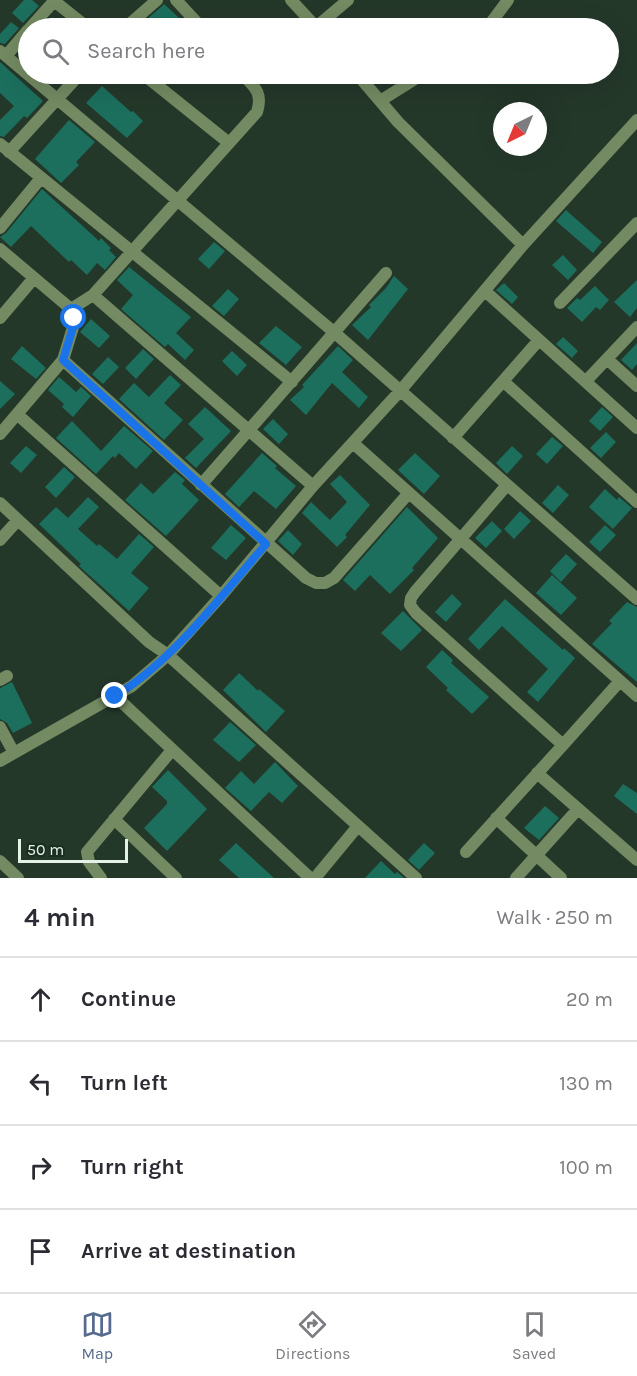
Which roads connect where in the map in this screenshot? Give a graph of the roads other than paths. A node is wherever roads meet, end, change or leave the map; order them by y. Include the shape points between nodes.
1 (54, 0) edge
2 (157, 0) edge
3 (176, 0) edge
4 (291, 0) edge
5 (348, 0) edge
6 (508, 0) edge
7 (38, 18) edge
8 (76, 18) edge
9 (136, 18) edge
10 (193, 18) edge
11 (307, 18) edge
12 (327, 18) edge
13 (494, 18) edge
14 (18, 39) edge
15 (3, 53) edge
16 (18, 66) edge
17 (40, 84) edge
18 (70, 84) edge
19 (155, 84) edge
20 (251, 84) edge
21 (366, 84) edge
22 (407, 84) edge
23 (57, 98) junction
24 (380, 101) junction
25 (637, 120) edge
26 (229, 143) junction
27 (5, 148) edge
28 (41, 178) junction
29 (177, 199) junction
30 (637, 223) edge
31 (0, 228) edge
32 (523, 245) junction
33 (0, 249) edge
34 (131, 251) junction
35 (386, 273) dead end
36 (34, 278) junction
37 (485, 291) junction
38 (93, 295) junction
39 (560, 303) dead end
40 (71, 309) junction
41 (0, 318) edge
42 (637, 327) edge
43 (335, 333) junction
44 (539, 340) junction
45 (607, 359) junction
46 (63, 360) junction
47 (503, 381) junction
48 (586, 381) junction
49 (292, 382) junction
50 (637, 386) edge
51 (400, 390) junction
52 (18, 415) junction
53 (637, 428) edge
54 (248, 430) junction
55 (0, 434) edge
56 (453, 438) junction
57 (353, 443) junction
58 (201, 485) junction
59 (507, 485) junction
60 (313, 486) junction
61 (408, 494) junction
62 (637, 502) edge
63 (0, 503) edge
64 (18, 520) junction
65 (461, 539) junction
66 (0, 540) edge
67 (266, 544) junction
68 (221, 596) junction
69 (637, 600) edge
70 (168, 655) junction
71 (620, 681) junction
72 (115, 696) junction
73 (637, 696) edge
74 (0, 727) edge
75 (563, 745) junction
76 (172, 750) junction
77 (14, 753) junction
78 (0, 760) edge
79 (537, 773) junction
80 (578, 808) junction
81 (496, 818) junction
82 (114, 819) junction
83 (358, 826) junction
84 (466, 852) dead end
85 (536, 855) junction
86 (637, 860) edge
87 (0, 861) edge
88 (18, 878) edge
89 (101, 878) edge
90 (176, 878) edge
91 (310, 878) edge
92 (315, 878) edge
93 (416, 878) edge
94 (516, 878) edge
95 (561, 878) edge

1 - 7 street
1 - 8 street
2 - 9 street
3 - 10 street
4 - 11 street
5 - 12 street
6 - 13 street
14 - 15 street
15 - 16 street
17 - 23 street
18 - 23 street
19 - 26 street
20 - 26 street via 260,102 257,112
21 - 24 street
22 - 24 street
23 - 27 street
23 - 29 street
24 - 32 street
25 - 32 street
26 - 29 street
27 - 28 street
28 - 31 street
28 - 34 street
29 - 34 street
29 - 43 street
30 - 39 street
32 - 37 street
33 - 36 street
34 - 38 street
34 - 49 street
35 - 43 street
36 - 40 street
36 - 41 street
37 - 44 street
37 - 51 street
38 - 40 street
38 - 54 street
40 - 46 street via 74,324
42 - 45 street
43 - 49 street
43 - 51 street
44 - 47 street
44 - 48 street
45 - 48 street
45 - 50 street
46 - 52 street
46 - 58 street
47 - 56 street
47 - 62 street
48 - 53 street
49 - 54 street
51 - 56 street
51 - 57 street
52 - 55 street
52 - 68 street
54 - 58 street
54 - 60 street
56 - 59 street
57 - 60 street
57 - 61 street
58 - 67 street
59 - 65 street
59 - 69 street
60 - 67 street
61 - 65 street
61 - 67 street via 334,578 325,583 306,578
63 - 64 street
64 - 66 street
64 - 70 street via 149,642
65 - 71 street
65 - 75 street via 411,598 410,605
67 - 68 street
68 - 70 street
70 - 72 street
70 - 83 street
71 - 73 street
71 - 75 street
72 - 76 street
72 - 77 street
74 - 77 street
75 - 79 street
76 - 82 street
76 - 91 street
77 - 78 street
79 - 80 street
79 - 81 street
80 - 85 street
80 - 86 street
81 - 84 street
81 - 85 street
82 - 89 street via 87,852 88,862
82 - 90 street
83 - 92 street
83 - 93 street
85 - 94 street
85 - 95 street
87 - 88 street

